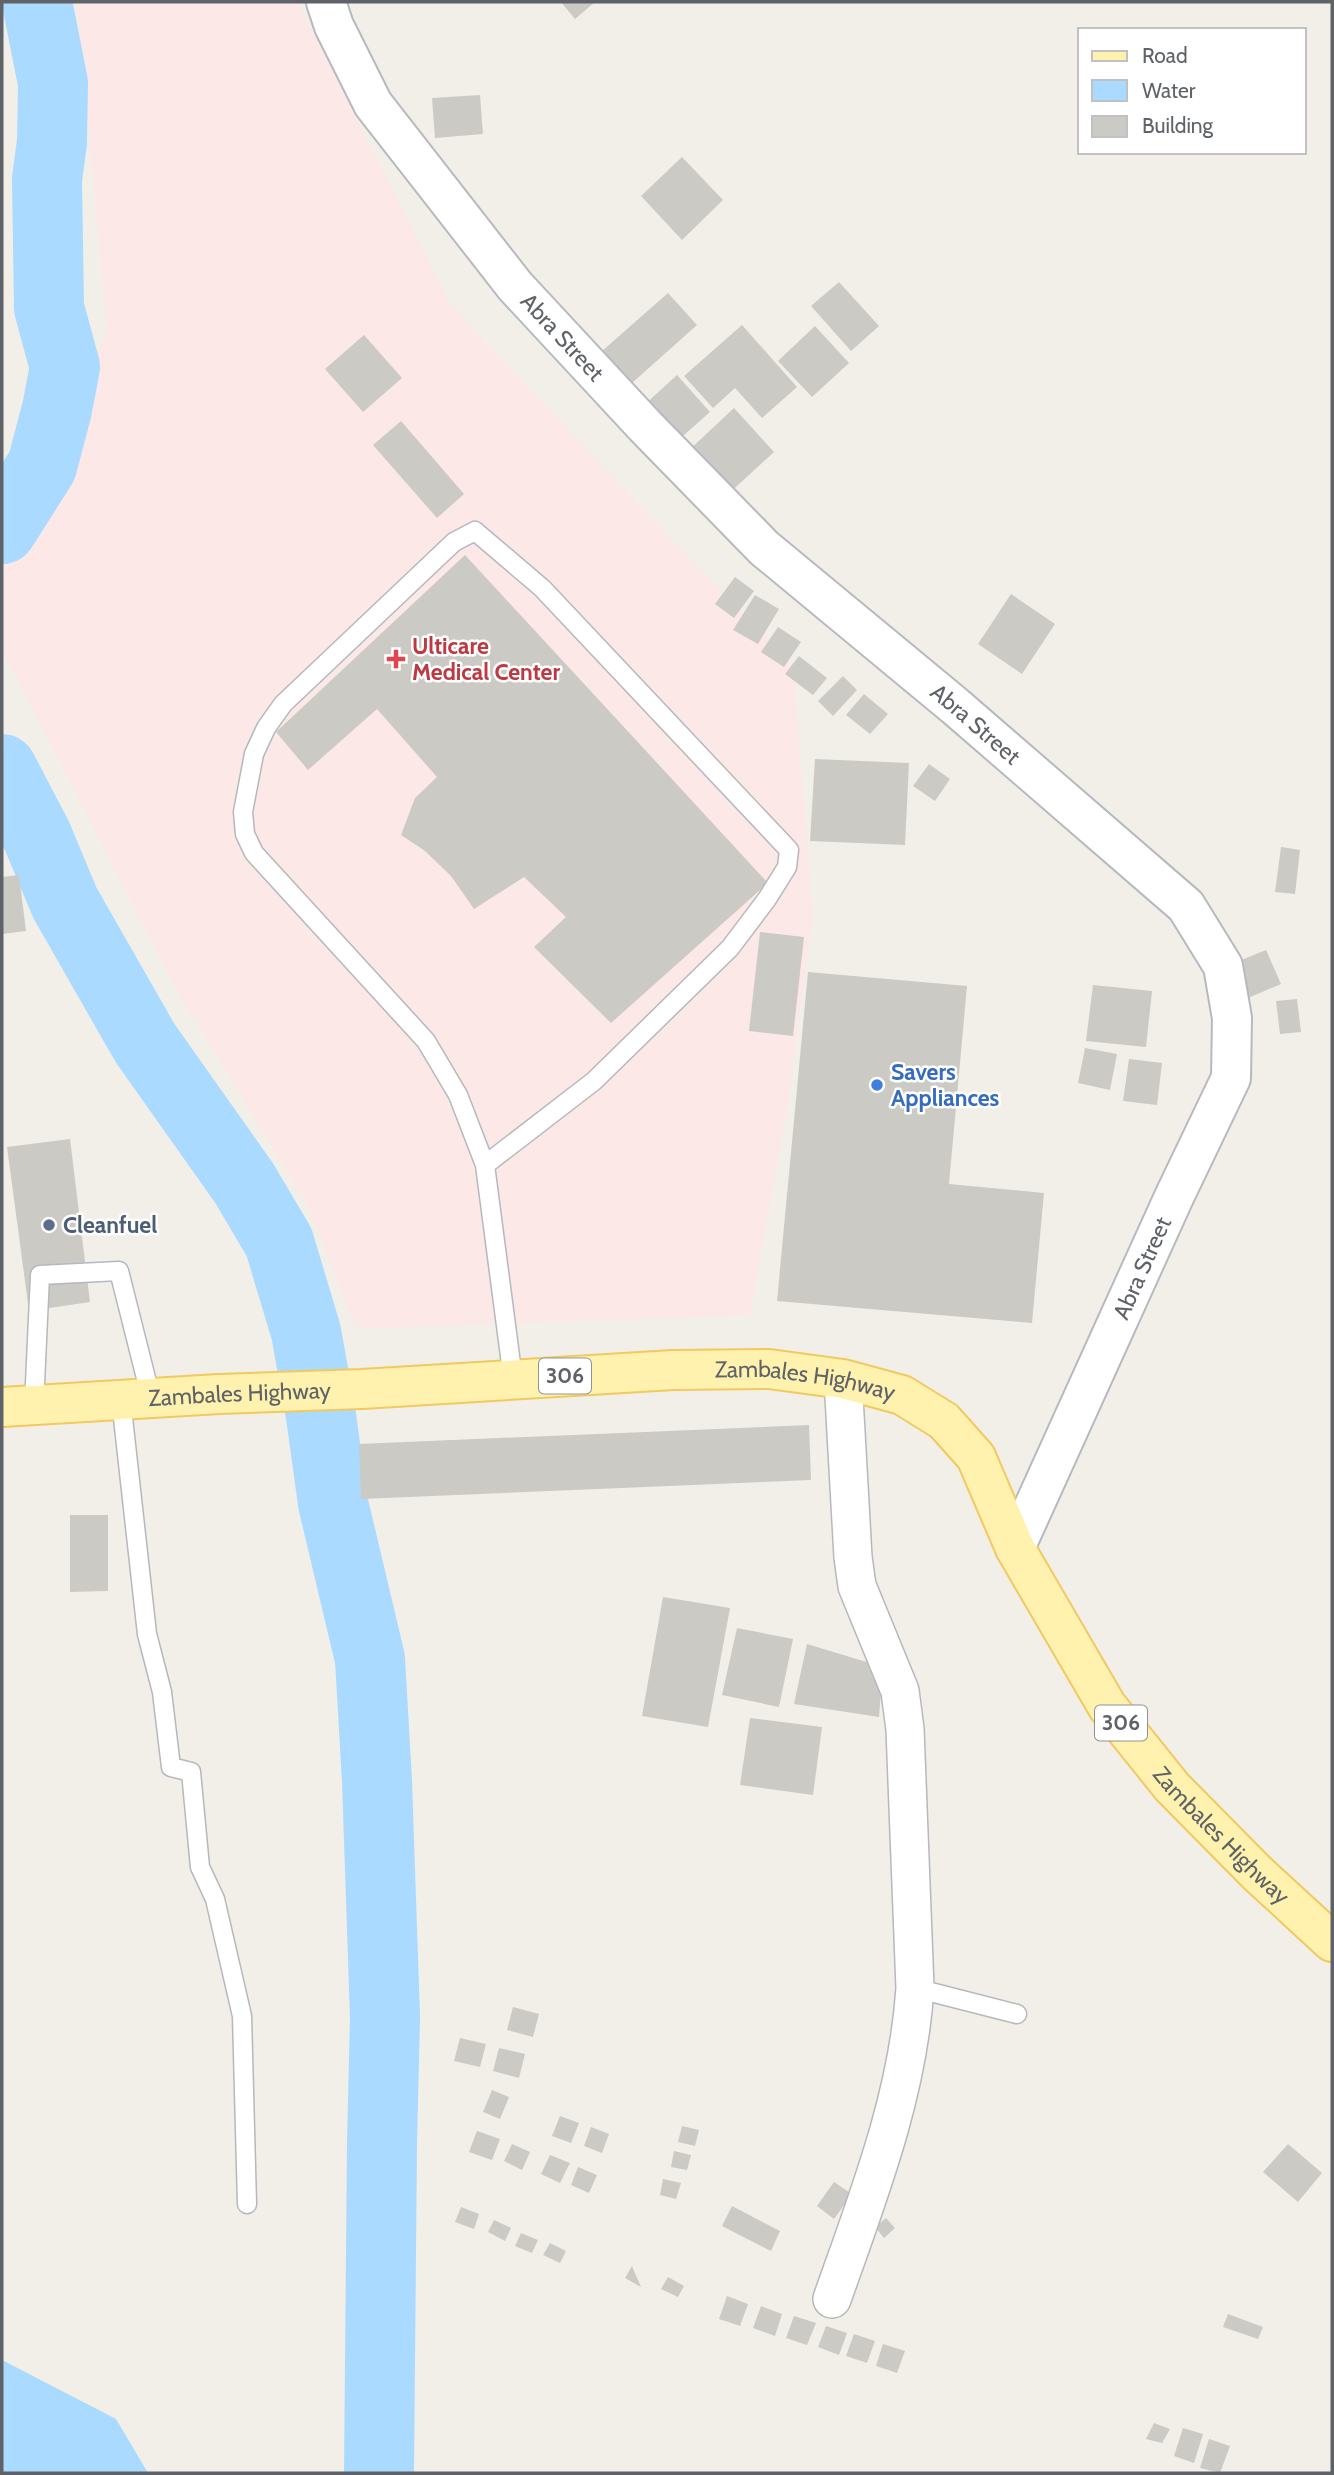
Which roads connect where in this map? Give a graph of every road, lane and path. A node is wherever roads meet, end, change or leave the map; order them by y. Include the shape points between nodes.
1 (326, 2) edge
2 (485, 1165) junction
3 (513, 1379) junction
4 (843, 1379) junction
5 (136, 1399) junction
6 (18, 1406) edge
7 (1015, 1548) junction
8 (1332, 1942) edge
9 (915, 1988) junction
10 (1017, 2014) dead end
11 (247, 2204) dead end
12 (832, 2299) dead end

1 - 7 street, Abra Street via 373,104 515,286 645,426 764,548 1186,906 1223,966 1233,1018 1231,1078
2 - 2 lane via 457,1095 426,1041 254,853 245,834 243,812 254,754 283,704 454,542 475,531 542,588 789,850 787,867 730,948 593,1081
2 - 3 lane
3 - 4 main road, Zambales Highway / 306 via 769,1369
3 - 5 main road, Zambales Highway / 306
4 - 7 main road, Zambales Highway / 306 via 902,1395 944,1421 976,1457
4 - 9 street via 857,1586 900,1691 905,1729
5 - 6 main road, Zambales Highway / 306
5 - 6 lane via 119,1271 40,1275
5 - 11 lane via 147,1634 162,1692 172,1767 191,1772 200,1867 215,1899 242,2016
7 - 8 main road, Zambales Highway / 306 via 1107,1706 1164,1777 1256,1873
9 - 10 lane
9 - 12 street via 902,2087

